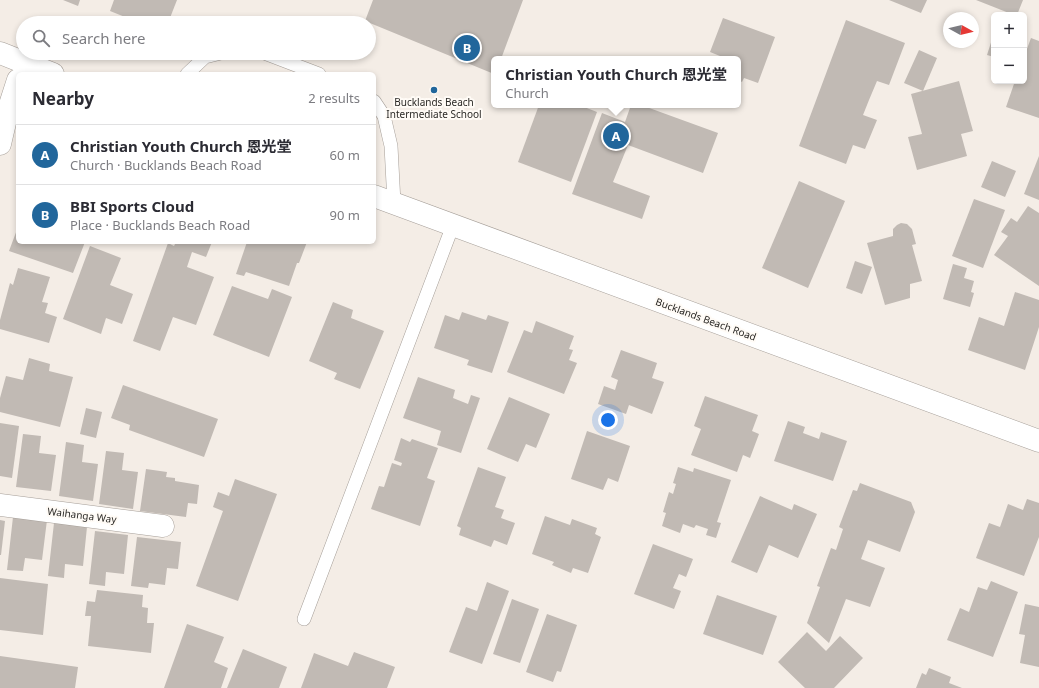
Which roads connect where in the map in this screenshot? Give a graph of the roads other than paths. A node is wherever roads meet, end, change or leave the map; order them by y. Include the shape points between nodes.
1 (0, 53) edge
2 (202, 60) edge
3 (282, 60) edge
4 (21, 72) edge
5 (189, 72) edge
6 (314, 72) edge
7 (16, 87) edge
8 (376, 104) edge
9 (16, 131) edge
10 (0, 144) edge
11 (0, 152) edge
12 (376, 197) edge
13 (394, 203) junction
14 (453, 225) junction
15 (1039, 441) edge
16 (0, 505) edge
17 (163, 526) dead end
18 (304, 619) dead end

1 - 4 main road
2 - 5 lane
3 - 6 lane
7 - 10 main road
8 - 13 lane via 384,116 391,146
9 - 11 main road
12 - 13 main road, Bucklands Beach Road
13 - 14 main road, Bucklands Beach Road
14 - 15 main road, Bucklands Beach Road
14 - 18 lane
16 - 17 main road, Waihanga Way

